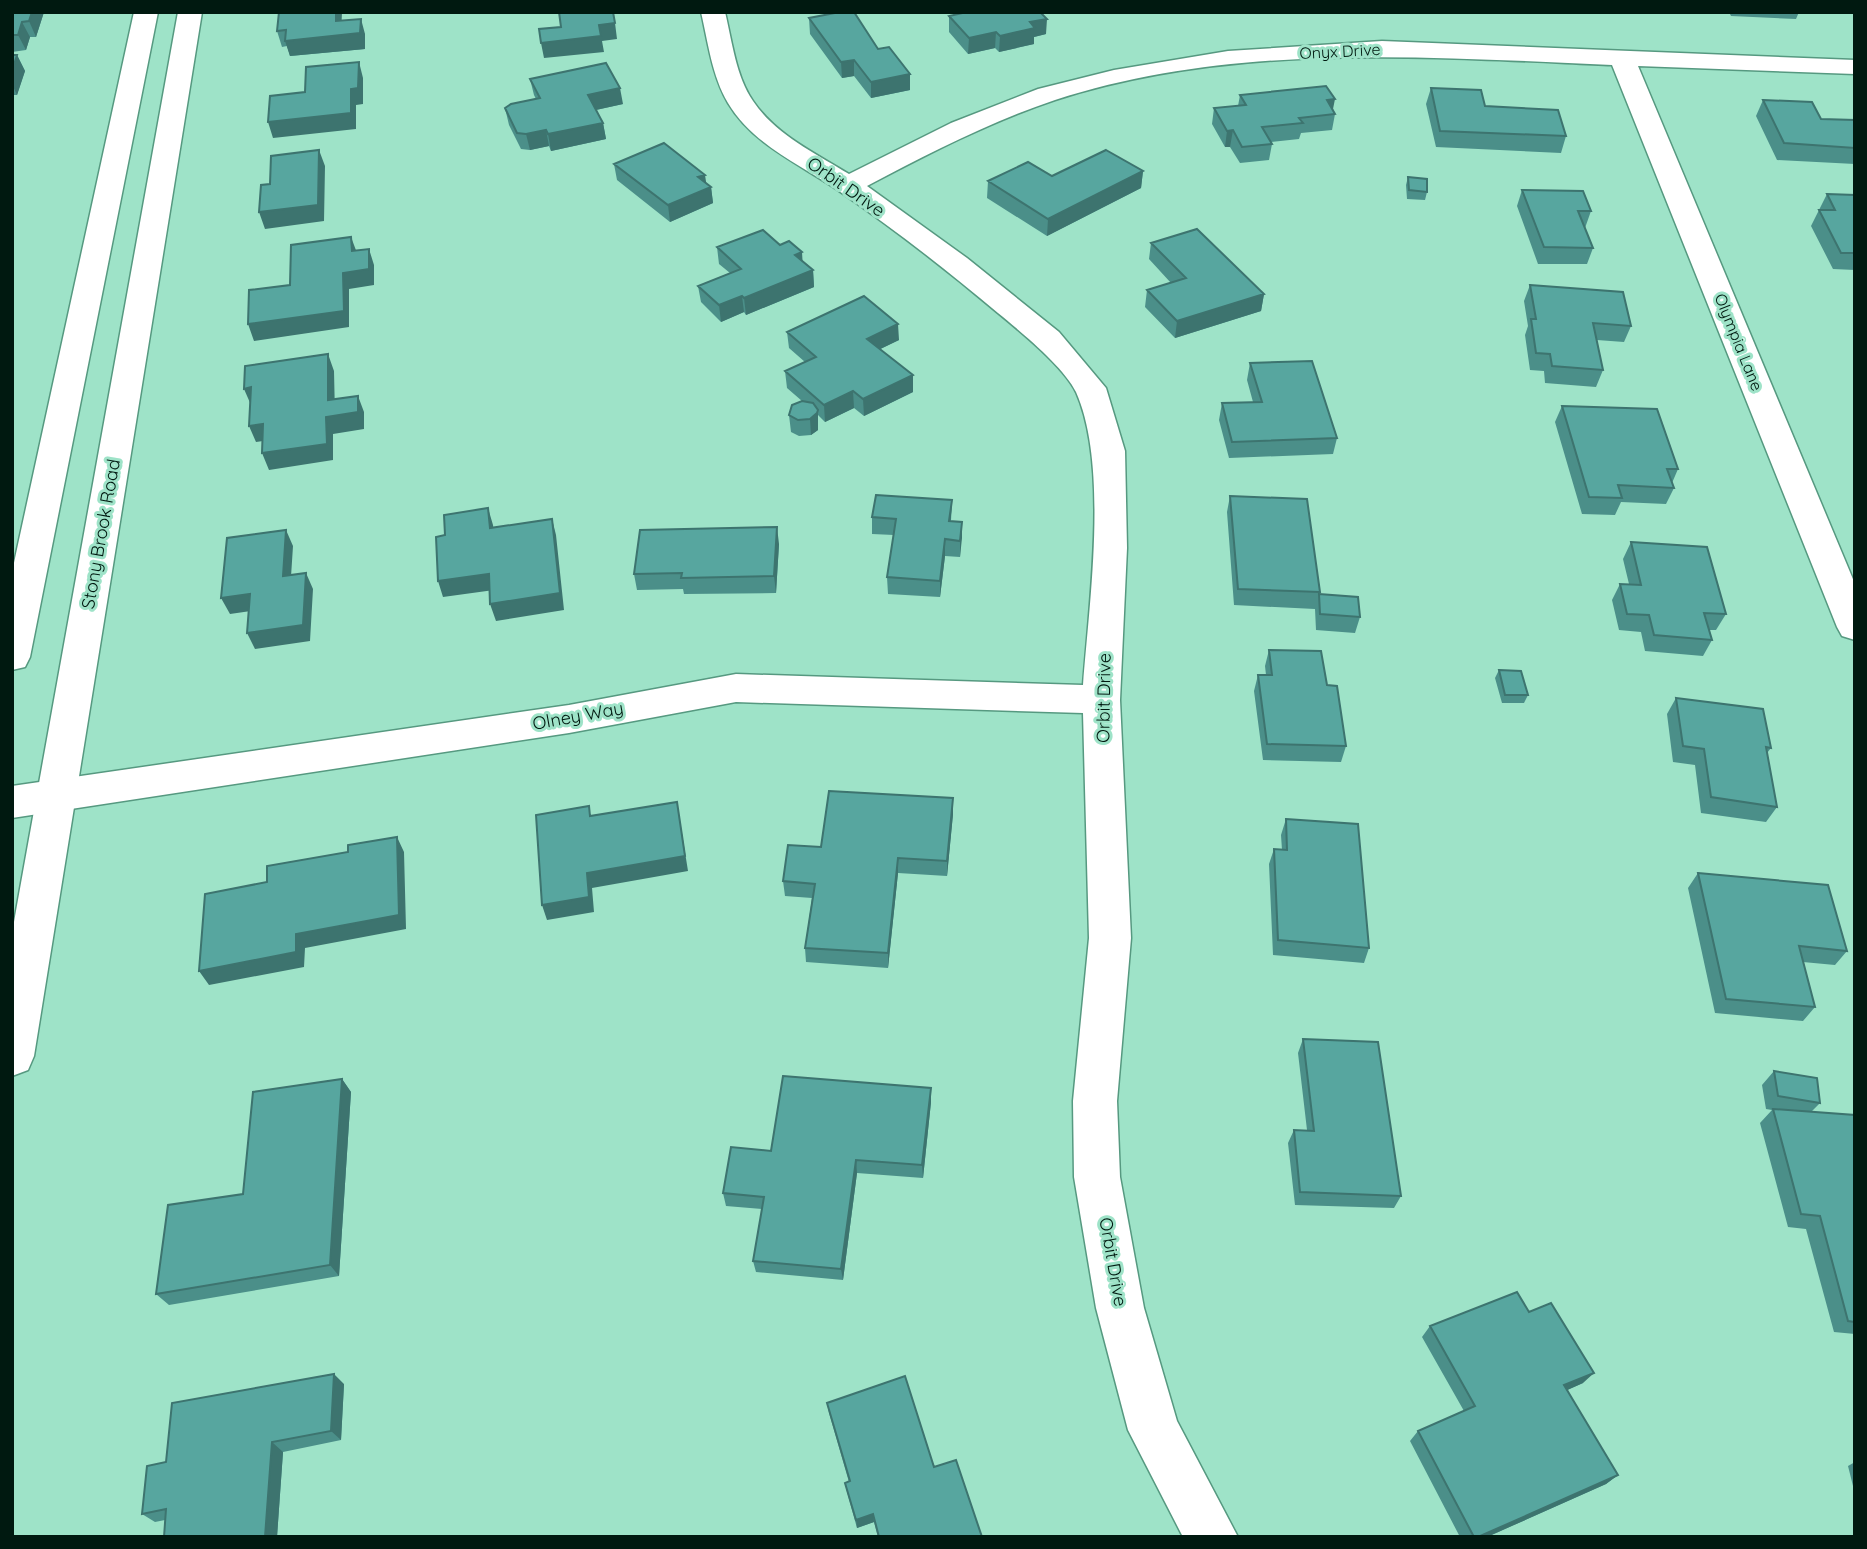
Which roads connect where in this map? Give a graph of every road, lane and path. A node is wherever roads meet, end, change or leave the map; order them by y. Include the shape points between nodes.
1 (146, 12) edge
2 (190, 12) edge
3 (713, 12) edge
4 (1622, 58) junction
5 (1855, 67) edge
6 (848, 185) junction
7 (159, 194) junction
8 (107, 200) junction
9 (1855, 627) edge
10 (12, 657) edge
11 (1101, 700) junction
12 (57, 794) junction
13 (12, 802) edge
14 (12, 1056) edge
15 (1212, 1537) edge

1 - 8 street
2 - 7 street, Stony Brook Road
3 - 6 street, Orbit Drive via 729,76 752,118 766,133
4 - 5 street, Onyx Drive
4 - 6 street, Onyx Drive via 1381,48 1208,61 1076,86 1011,108
4 - 9 street, Olympia Lane
6 - 11 street, Orbit Drive via 1003,301 1048,339 1090,388 1109,451 1110,548
7 - 8 street
7 - 12 street, Stony Brook Road
8 - 10 street
11 - 12 street, Olney Way via 736,688 569,719
11 - 15 street, Orbit Drive via 1110,938 1096,1101 1097,1177 1120,1308 1154,1430
12 - 13 street, Olney Way
12 - 14 street, Stony Brook Road

